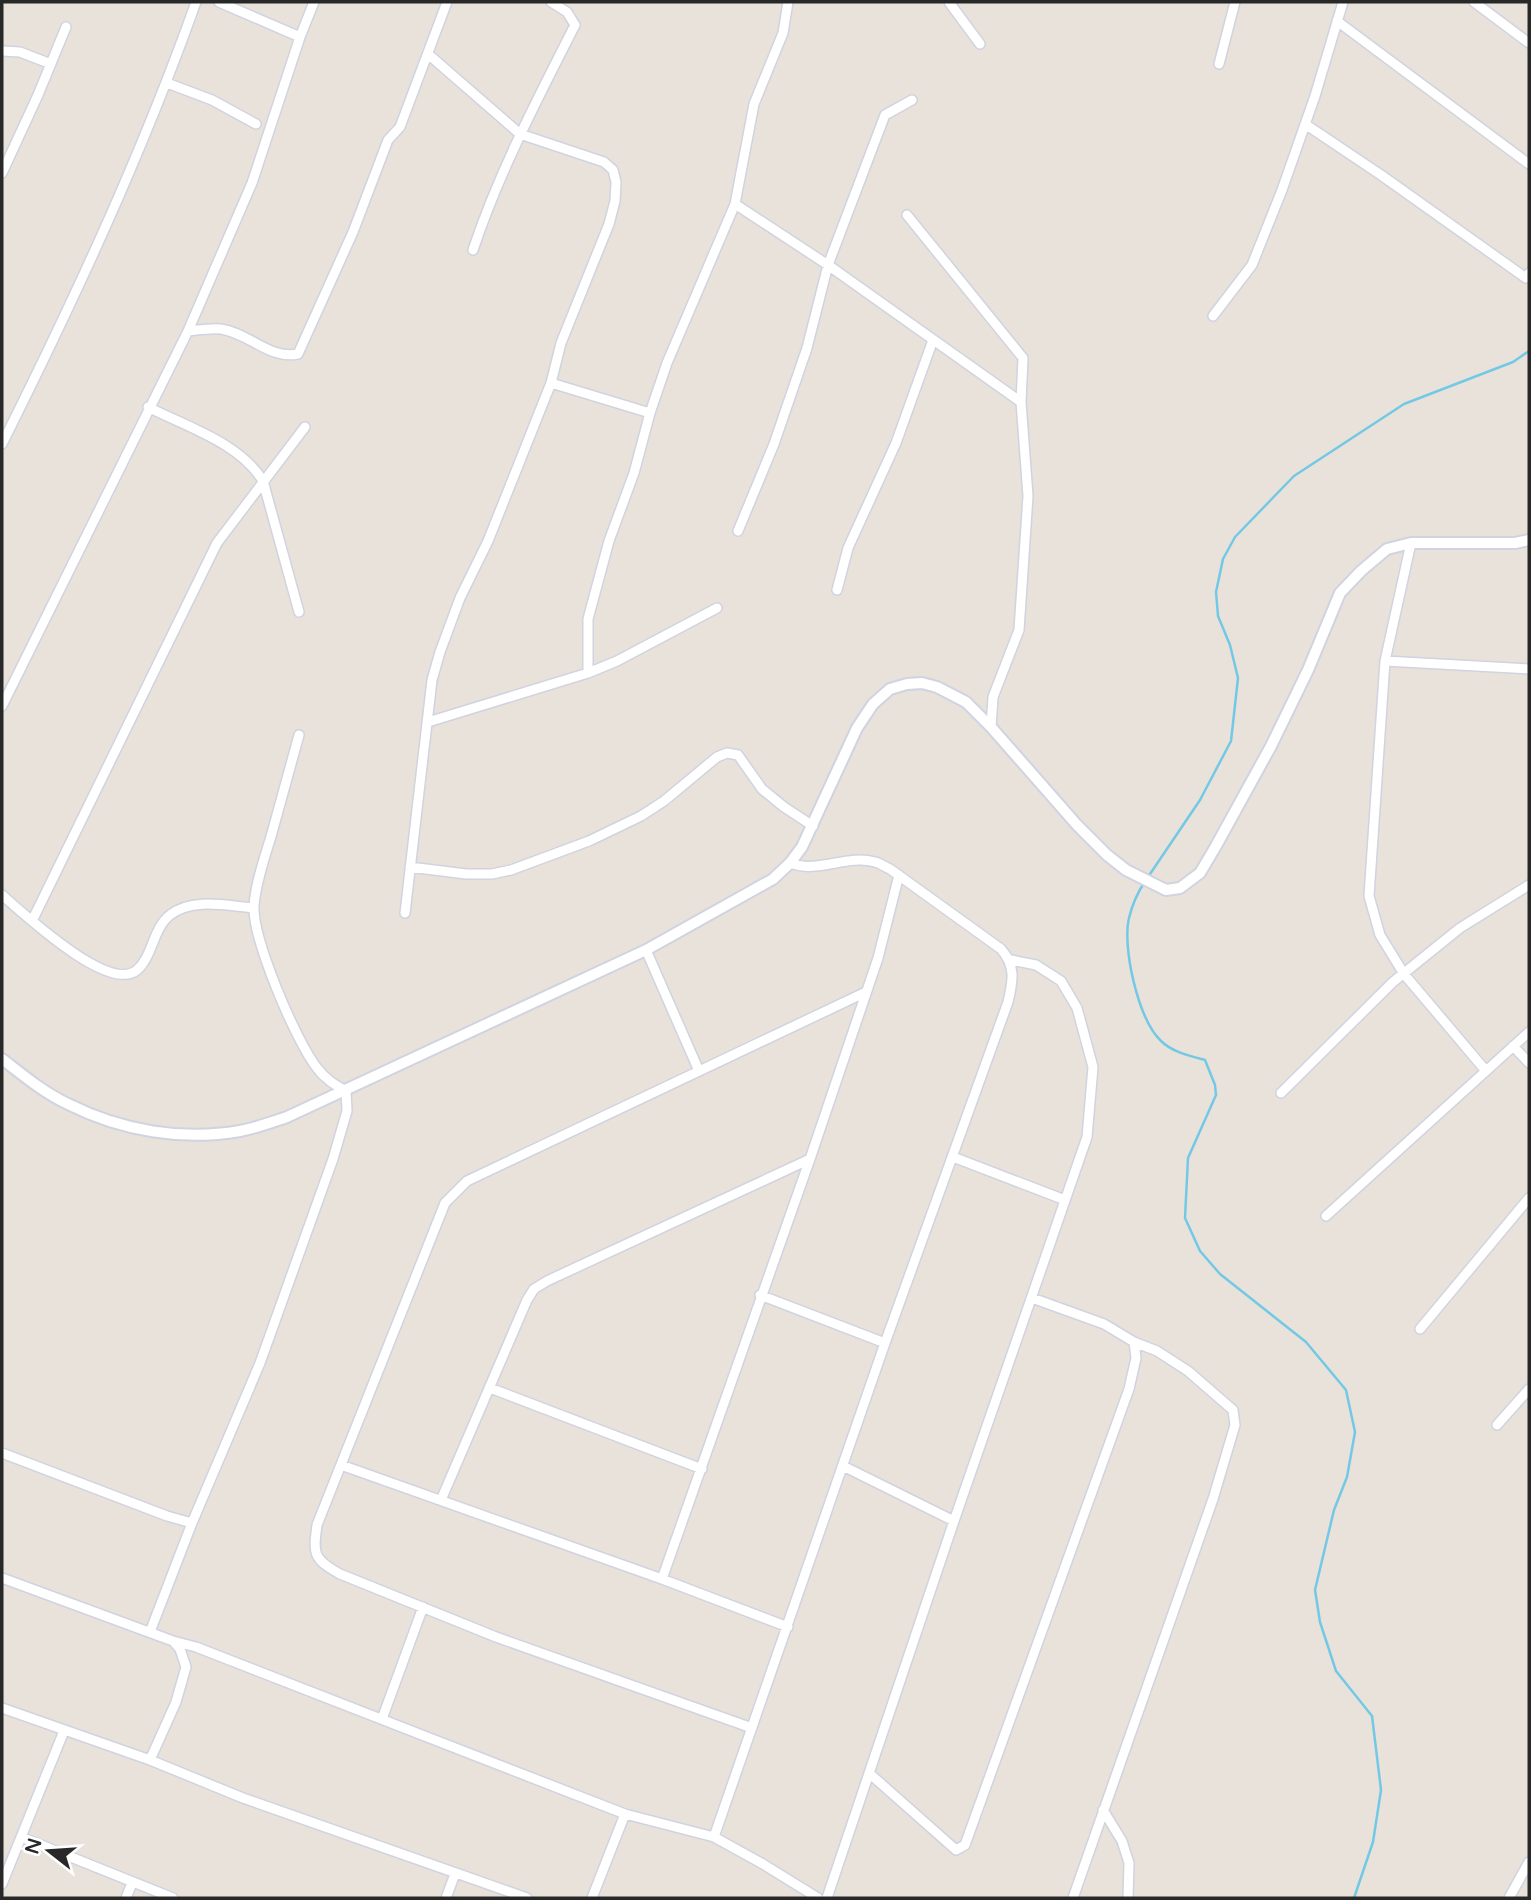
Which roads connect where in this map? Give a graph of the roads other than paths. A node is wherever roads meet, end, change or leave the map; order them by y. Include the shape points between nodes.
1 (196, 2) edge
2 (219, 2) edge
3 (314, 2) edge
4 (447, 2) edge
5 (551, 2) edge
6 (788, 2) edge
7 (949, 2) edge
8 (1235, 2) edge
9 (1343, 2) edge
10 (1474, 2) edge
11 (1337, 21) junction
12 (66, 27) dead end
13 (300, 37) junction
14 (1529, 43) edge
15 (980, 44) dead end
16 (2, 51) edge
17 (428, 54) junction
18 (51, 64) junction
19 (1219, 64) dead end
20 (167, 83) junction
21 (912, 100) dead end
22 (256, 124) dead end
23 (1305, 124) junction
24 (520, 134) junction
25 (1529, 164) edge
26 (2, 173) edge
27 (735, 204) junction
28 (907, 215) dead end
29 (473, 250) dead end
30 (828, 265) junction
31 (1529, 274) edge
32 (1213, 317) dead end
33 (188, 331) junction
34 (933, 340) junction
35 (551, 383) junction
36 (1021, 402) junction
37 (148, 407) junction
38 (650, 413) junction
39 (305, 427) dead end
40 (2, 444) edge
41 (263, 481) junction
42 (738, 531) dead end
43 (1529, 540) edge
44 (1411, 543) junction
45 (837, 590) dead end
46 (717, 608) dead end
47 (299, 612) dead end
48 (1385, 661) junction
49 (1529, 669) edge
50 (588, 673) junction
51 (2, 706) edge
52 (428, 722) junction
53 (991, 727) junction
54 (299, 735) dead end
55 (813, 826) junction
56 (790, 863) junction
57 (410, 867) junction
58 (899, 875) junction
59 (1529, 885) edge
60 (2, 895) edge
61 (254, 908) junction
62 (404, 913) dead end
63 (32, 921) junction
64 (646, 950) junction
65 (1011, 960) junction
66 (1404, 974) junction
67 (866, 992) junction
68 (1529, 1032) edge
69 (1513, 1046) junction
70 (2, 1059) edge
71 (1529, 1063) edge
72 (699, 1071) junction
73 (1486, 1071) junction
74 (346, 1091) junction
75 (1281, 1093) dead end
76 (953, 1157) junction
77 (810, 1159) junction
78 (1529, 1198) edge
79 (1065, 1200) junction
80 (1326, 1216) dead end
81 (760, 1295) junction
82 (1032, 1298) junction
83 (1420, 1329) dead end
84 (1134, 1342) junction
85 (885, 1343) junction
86 (490, 1388) junction
87 (1529, 1389) edge
88 (1497, 1424) dead end
89 (2, 1452) edge
90 (341, 1465) junction
91 (843, 1466) junction
92 (702, 1469) junction
93 (441, 1500) junction
94 (954, 1521) junction
95 (192, 1522) junction
96 (2, 1578) edge
97 (662, 1578) junction
98 (423, 1607) junction
99 (788, 1627) junction
100 (150, 1632) junction
101 (173, 1640) junction
102 (2, 1708) edge
103 (382, 1719) junction
104 (752, 1728) junction
105 (64, 1731) junction
106 (150, 1760) junction
107 (869, 1773) junction
108 (1102, 1810) junction
109 (625, 1814) junction
110 (22, 1837) junction
111 (714, 1837) junction
112 (1529, 1862) edge
113 (455, 1874) junction
114 (132, 1883) junction
115 (2, 1884) edge
116 (126, 1898) edge
117 (173, 1898) edge
118 (446, 1898) edge
119 (527, 1898) edge
120 (592, 1898) edge
121 (818, 1898) edge
122 (827, 1898) edge
123 (1073, 1898) edge
124 (1128, 1898) edge
125 (1509, 1898) edge

1 - 20 street
2 - 13 street
3 - 13 street
4 - 17 street
5 - 24 street via 567,12 575,25
6 - 27 street via 783,33 754,104
7 - 15 street
8 - 19 street
9 - 11 street
10 - 14 street
11 - 23 street
11 - 25 street
12 - 18 street
13 - 33 street via 251,183
16 - 18 street via 20,52
17 - 24 street
17 - 33 street via 298,354 285,357 221,329
18 - 26 street
20 - 22 street
20 - 40 street via 100,240
21 - 30 street via 885,115
23 - 31 street via 1526,278
23 - 32 street via 1252,265
24 - 29 street
24 - 35 street via 604,162 616,182 609,224 561,343
27 - 30 street
27 - 38 street
28 - 36 street via 1023,358
30 - 34 street
30 - 42 street via 807,348
33 - 37 street
34 - 36 street
34 - 45 street via 896,443 848,548
35 - 38 street
35 - 52 street via 440,652
36 - 53 street via 1028,496 1019,630 993,697
37 - 41 street via 239,452
37 - 51 street
38 - 50 street via 588,619
39 - 41 street
41 - 47 street
41 - 63 street via 201,573
43 - 44 street
44 - 48 street
44 - 53 street via 1387,549 1340,593 1276,736 1200,873 1180,888 1166,890 1107,855
46 - 50 street
48 - 49 street
48 - 66 street via 1369,896 1380,935
50 - 52 street
52 - 57 street
53 - 55 street via 966,702 937,687 922,683 890,689 857,727
54 - 61 street
55 - 56 street
55 - 57 street via 762,789 738,755 727,753 641,816 511,870 466,874
56 - 58 street via 801,868 875,862
56 - 64 street via 741,899
57 - 62 street
58 - 65 street via 1001,948
58 - 67 street
59 - 66 street via 1460,928
60 - 63 street
61 - 63 street via 204,904 183,908 168,916 142,965 133,973 117,975 72,953
61 - 74 street via 293,1026 316,1067
64 - 72 street
64 - 74 street
65 - 76 street via 1009,1002
65 - 79 street via 1036,965 1061,981 1077,1008 1093,1067 1087,1137
66 - 73 street
66 - 75 street
67 - 72 street
67 - 77 street
68 - 69 street
69 - 71 street
69 - 73 street
70 - 74 street via 67,1104 151,1132 198,1136 242,1131
72 - 90 street via 467,1181 452,1194
73 - 80 street
74 - 95 street via 347,1111 324,1184 260,1363
76 - 79 street
76 - 85 street
77 - 81 street
77 - 86 street via 534,1289
78 - 83 street
79 - 82 street
81 - 85 street
81 - 92 street
82 - 84 street via 1104,1324
82 - 94 street
84 - 107 street via 1136,1358 1129,1389 965,1845 956,1850
84 - 108 street via 1157,1350 1188,1371 1233,1410 1236,1425
85 - 91 street
86 - 92 street
86 - 93 street
87 - 88 street
89 - 95 street
90 - 93 street
90 - 98 street via 317,1525 314,1549 324,1565 340,1574
91 - 94 street
91 - 99 street
92 - 97 street
93 - 97 street
94 - 107 street
95 - 100 street
96 - 100 street
97 - 99 street
98 - 103 street
98 - 104 street
99 - 104 street
100 - 101 street
101 - 103 street
101 - 106 street via 186,1667
102 - 105 street
103 - 109 street
104 - 111 street
105 - 106 street
105 - 110 street
106 - 113 street
107 - 122 street
108 - 123 street
108 - 124 street via 1122,1841 1129,1863
109 - 111 street
109 - 120 street
110 - 114 street
110 - 115 street
111 - 121 street
112 - 125 street
113 - 118 street
113 - 119 street
114 - 116 street
114 - 117 street

